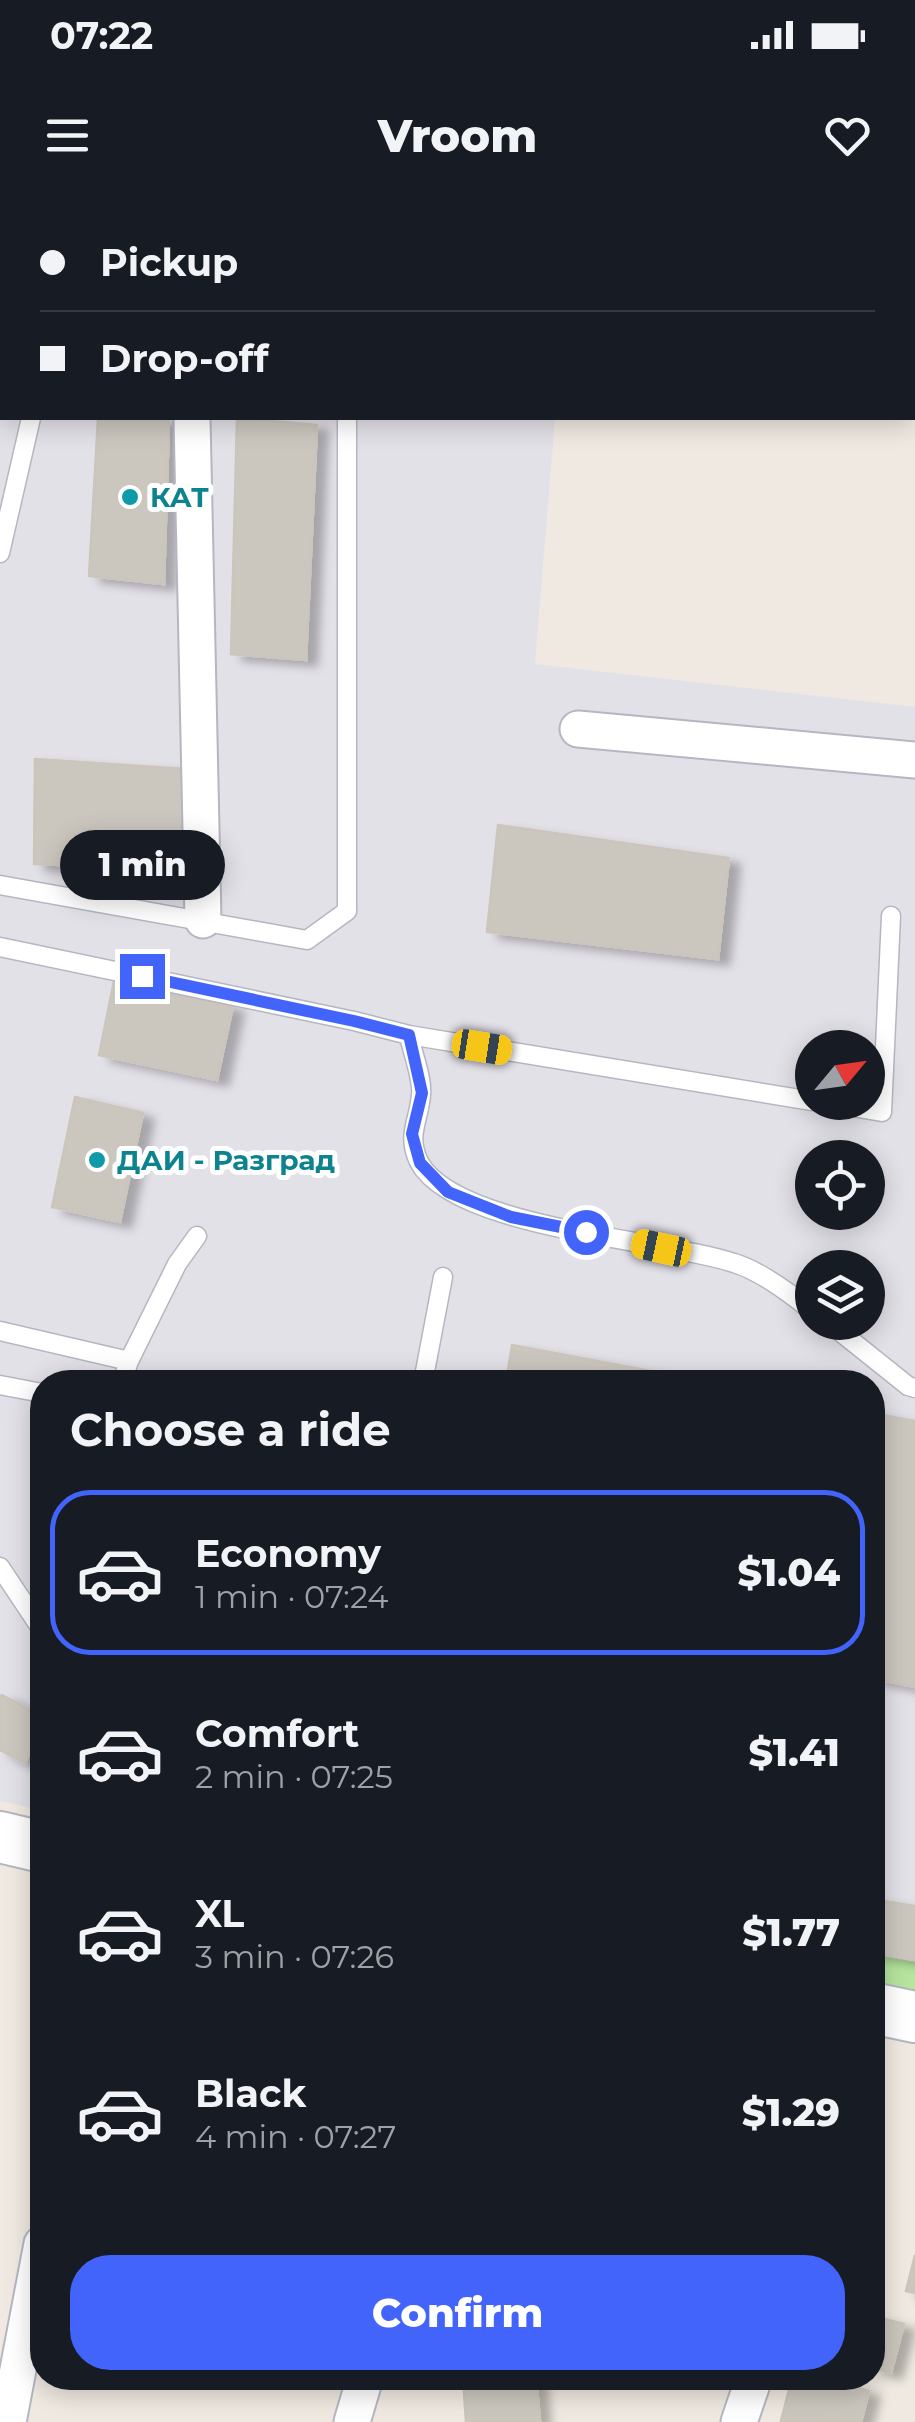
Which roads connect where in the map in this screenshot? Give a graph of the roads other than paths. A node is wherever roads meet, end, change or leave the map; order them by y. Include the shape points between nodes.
1 (31, 420) edge
2 (192, 420) edge
3 (347, 420) edge
4 (0, 553) edge
5 (578, 729) dead end
6 (915, 760) edge
7 (0, 886) edge
8 (892, 916) dead end
9 (203, 920) junction
10 (0, 947) edge
11 (409, 1035) junction
12 (885, 1053) edge
13 (795, 1098) edge
14 (197, 1236) dead end
15 (443, 1277) dead end
16 (795, 1297) edge
17 (0, 1331) edge
18 (850, 1340) edge
19 (129, 1361) junction
20 (126, 1370) edge
21 (425, 1370) edge
22 (0, 1385) edge
23 (915, 1388) edge
24 (30, 1390) edge
25 (3, 1580) edge
26 (30, 1615) edge
27 (0, 1837) edge
28 (30, 1845) edge
29 (30, 2307) edge
30 (361, 2390) edge
31 (750, 2390) edge
32 (8, 2422) edge
33 (352, 2422) edge
34 (738, 2422) edge

1 - 4 lane
2 - 9 street
3 - 9 lane via 347,910 308,940
5 - 6 street
7 - 9 lane
8 - 12 lane
10 - 11 lane
11 - 13 lane
11 - 16 lane via 422,1093 412,1134 420,1163 448,1192 511,1217 736,1263
14 - 19 lane
15 - 21 lane
17 - 19 lane
18 - 23 lane
19 - 20 lane
22 - 24 lane
25 - 26 lane
27 - 28 street
29 - 32 street
30 - 33 street
31 - 34 street

